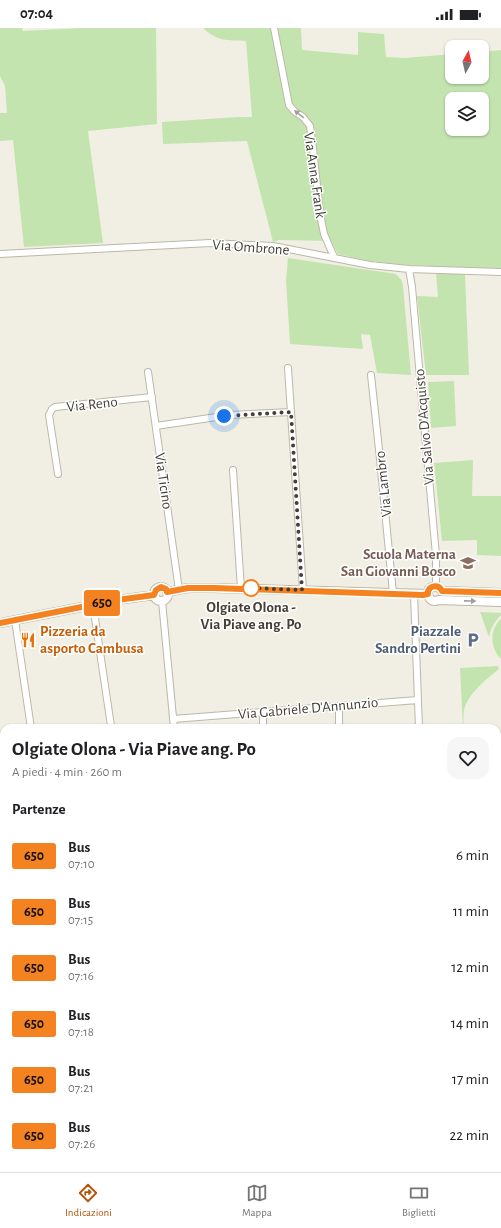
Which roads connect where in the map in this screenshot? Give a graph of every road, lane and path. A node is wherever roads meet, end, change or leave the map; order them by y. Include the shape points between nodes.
1 (274, 28) edge
2 (0, 254) edge
3 (334, 258) junction
4 (409, 269) junction
5 (501, 272) edge
6 (288, 368) dead end
7 (148, 372) dead end
8 (371, 375) dead end
9 (152, 397) junction
10 (291, 412) junction
11 (156, 426) junction
12 (233, 470) dead end
13 (58, 474) dead end
14 (241, 588) junction
15 (439, 589) junction
16 (179, 590) junction
17 (302, 590) junction
18 (167, 592) junction
19 (393, 593) junction
20 (501, 593) edge
21 (414, 594) junction
22 (428, 594) junction
23 (154, 595) junction
24 (439, 600) junction
25 (162, 601) junction
26 (501, 602) edge
27 (93, 605) junction
28 (15, 620) junction
29 (0, 623) edge
30 (418, 700) junction
31 (338, 706) junction
32 (263, 712) junction
33 (173, 719) junction
34 (30, 724) edge
35 (111, 724) edge
36 (174, 724) edge
37 (263, 724) edge
38 (340, 724) edge
39 (419, 724) edge

3 -> 1 street, Via Anna Frank via 324,234 310,126 289,105
2 - 3 street, Via Ombrone via 210,243 273,246
3 - 4 street, Via Ombrone
4 - 5 street, Via Ombrone
4 - 15 street, Via Salvo D'Acquisto
6 - 10 street
7 - 9 street, Via Ticino
8 - 19 street, Via Lambro
9 - 11 street, Via Ticino
9 - 13 street, Via Reno via 52,409 49,415
10 - 11 street via 230,415
10 - 17 street
11 - 16 street, Via Ticino
12 - 14 street
14 - 16 street
14 - 17 street
15 - 20 street
15 - 22 street via 430,588
15 - 24 street via 442,597
16 - 18 street
17 - 19 street
18 - 23 street via 160,588
18 - 25 street via 167,598
19 - 21 street
21 - 22 street
21 - 30 street
22 - 24 street via 432,600
23 - 25 street via 157,600
23 - 27 street
24 -> 26 street
25 - 33 street
27 - 28 street
27 - 35 street
28 - 29 street
28 - 34 street
30 - 31 street, Via Gabriele D'Annunzio
30 - 39 street
31 - 32 street, Via Gabriele D'Annunzio
31 - 38 street
32 - 33 street, Via Gabriele D'Annunzio
32 - 37 street
33 - 36 street

